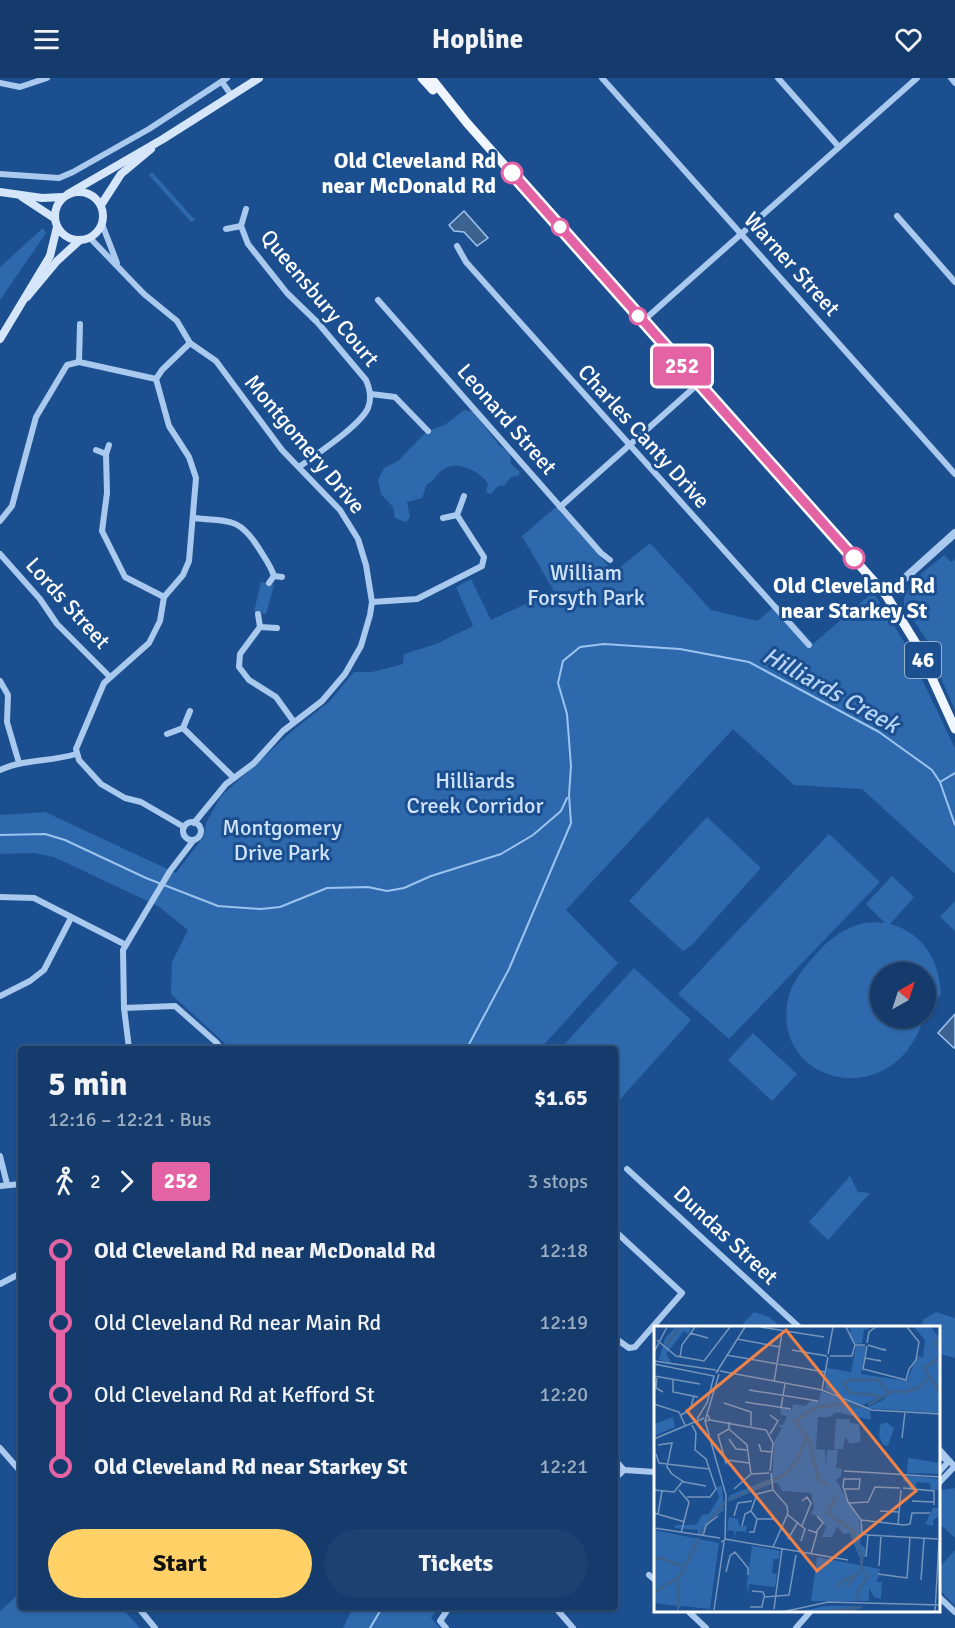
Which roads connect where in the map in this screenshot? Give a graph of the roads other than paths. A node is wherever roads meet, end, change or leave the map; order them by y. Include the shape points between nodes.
1 (47, 78) edge
2 (259, 78) edge
3 (422, 78) edge
4 (431, 78) edge
5 (602, 78) edge
6 (778, 78) edge
7 (917, 78) edge
8 (951, 78) edge
9 (225, 80) edge
10 (0, 83) edge
11 (955, 83) edge
12 (232, 96) junction
13 (467, 123) junction
14 (163, 139) junction
15 (839, 147) junction
16 (0, 174) edge
17 (0, 192) edge
18 (16, 194) junction
19 (66, 195) junction
20 (101, 206) junction
21 (246, 209) dead end
22 (897, 216) dead end
23 (55, 222) junction
24 (102, 224) junction
25 (241, 226) junction
26 (226, 230) dead end
27 (741, 234) junction
28 (90, 238) junction
29 (80, 240) junction
30 (457, 246) dead end
31 (120, 269) junction
32 (955, 282) edge
33 (378, 300) dead end
34 (20, 305) junction
35 (643, 321) junction
36 (80, 324) dead end
37 (0, 339) edge
38 (190, 343) junction
39 (79, 362) junction
40 (156, 379) junction
41 (698, 384) junction
42 (371, 394) junction
43 (428, 431) dead end
44 (109, 445) dead end
45 (628, 446) junction
46 (96, 450) dead end
47 (106, 454) junction
48 (299, 467) junction
49 (955, 474) edge
50 (464, 495) dead end
51 (560, 507) junction
52 (457, 515) junction
53 (194, 518) junction
54 (443, 518) dead end
55 (0, 520) edge
56 (955, 533) edge
57 (1, 556) edge
58 (610, 560) dead end
59 (274, 576) junction
60 (282, 577) dead end
61 (269, 583) dead end
62 (886, 595) junction
63 (164, 597) junction
64 (372, 602) junction
65 (258, 614) dead end
66 (260, 627) junction
67 (277, 628) dead end
68 (809, 645) dead end
69 (110, 676) junction
70 (0, 681) edge
71 (190, 711) dead end
72 (294, 722) junction
73 (183, 728) junction
74 (955, 729) edge
75 (167, 734) dead end
76 (76, 754) junction
77 (19, 763) junction
78 (0, 770) edge
79 (234, 777) junction
80 (197, 825) junction
81 (184, 827) junction
82 (184, 836) junction
83 (193, 840) junction
84 (181, 854) junction
85 (0, 897) edge
86 (71, 918) junction
87 (126, 945) junction
88 (0, 996) edge
89 (124, 1008) junction
90 (129, 1046) edge
91 (219, 1046) edge
92 (0, 1156) edge
93 (627, 1169) dead end
94 (4, 1185) edge
95 (618, 1234) edge
96 (18, 1275) edge
97 (0, 1284) edge
98 (798, 1326) edge
99 (618, 1340) edge
100 (0, 1448) edge
101 (940, 1449) edge
102 (940, 1456) edge
103 (949, 1461) junction
104 (618, 1463) edge
105 (955, 1466) edge
106 (18, 1469) edge
107 (624, 1470) junction
108 (654, 1472) edge
109 (940, 1472) edge
110 (618, 1476) edge
111 (940, 1483) edge
112 (649, 1575) dead end
113 (654, 1579) edge
114 (940, 1597) edge
115 (139, 1610) edge
116 (447, 1610) edge
117 (557, 1610) edge
118 (955, 1612) edge
119 (691, 1613) edge
120 (808, 1613) edge
121 (155, 1628) edge
122 (446, 1628) edge
123 (573, 1628) edge
124 (706, 1628) edge
125 (796, 1628) edge

1 - 10 street via 20,87
2 - 12 main road
3 - 13 main road, 46
4 - 13 main road, 46
5 - 27 street, Warner Street
6 - 15 street
7 - 15 street
8 - 11 street
9 - 12 street
9 - 16 street via 149,129 59,178
12 - 14 main road
13 - 35 main road, 46
14 - 19 main road
14 - 20 main road via 121,174
15 - 27 street
17 - 18 main road
18 - 19 main road via 42,198
18 - 23 main road
19 - 20 main road via 83,192
19 - 23 main road via 58,203
20 - 24 main road
21 - 25 street, Queensbury Court
22 - 32 street
23 - 29 main road via 66,237
23 - 34 main road via 50,256
24 - 28 main road
24 - 31 street, Montgomery Drive
25 - 26 street, Queensbury Court
25 - 42 street, Queensbury Court via 248,244 366,380
27 - 35 street
27 - 49 street, Warner Street
28 - 29 main road
28 - 31 street, Montgomery Drive
29 - 34 main road
30 - 45 street, Charles Canty Drive via 466,262
31 - 38 street, Montgomery Drive via 177,321
33 - 51 street, Leonard Street
34 - 37 main road
35 - 41 main road, 46
36 - 39 street
38 - 40 street
38 - 48 street, Montgomery Drive via 216,361
39 - 40 street
39 - 55 street via 63,370 40,408 12,506
40 - 53 street via 170,426 189,457 196,478
41 - 45 street
41 - 62 main road, 46
42 - 43 street via 395,397
42 - 48 street, Queensbury Court via 365,412
44 - 47 street
45 - 51 street
45 - 68 street, Charles Canty Drive
46 - 47 street
47 - 63 street via 107,493 101,524 105,538 125,577
48 - 64 street, Montgomery Drive via 353,528 366,565
50 - 52 street
51 - 58 street, Leonard Street
52 - 54 street
52 - 64 street via 481,550 482,566 417,599
53 - 59 street via 232,522 245,528
53 - 63 street via 189,561 183,575
56 - 62 street
57 - 69 street, Lords Street via 57,624
59 - 60 street
59 - 61 street
62 - 74 main road, 46 via 917,645
63 - 69 street via 160,621 148,643
64 - 72 street, Montgomery Drive via 364,637 352,664 331,692
65 - 66 street
66 - 67 street
66 - 72 street via 240,654 239,668 249,680 276,697
69 - 76 street via 93,702 76,743
70 - 77 street via 8,695 7,722
71 - 73 street
72 - 79 street, Montgomery Drive via 254,764
73 - 75 street
73 - 79 street
76 - 77 street via 54,761
76 - 81 street via 108,789 141,802
77 - 78 street
79 - 80 street, Montgomery Drive
80 - 81 street
80 - 83 street via 200,837
81 - 82 street
82 - 83 street
82 - 84 street
83 - 84 street
84 - 87 street
85 - 86 street via 34,897
86 - 87 street
86 - 88 street via 44,970
87 - 89 street
89 - 90 street
89 - 91 street via 175,1006
92 - 94 street
93 - 98 street, Dundas Street
95 - 99 street via 682,1293 635,1347 629,1348
96 - 97 street
100 - 106 street
101 - 103 street
102 - 103 street
103 - 105 street
103 - 109 street
104 - 107 street
105 - 111 street
107 - 108 street
107 - 110 street
112 - 113 street
114 - 118 street
115 - 121 street
116 - 122 street via 440,1621
117 - 123 street
119 - 124 street
120 - 125 street

